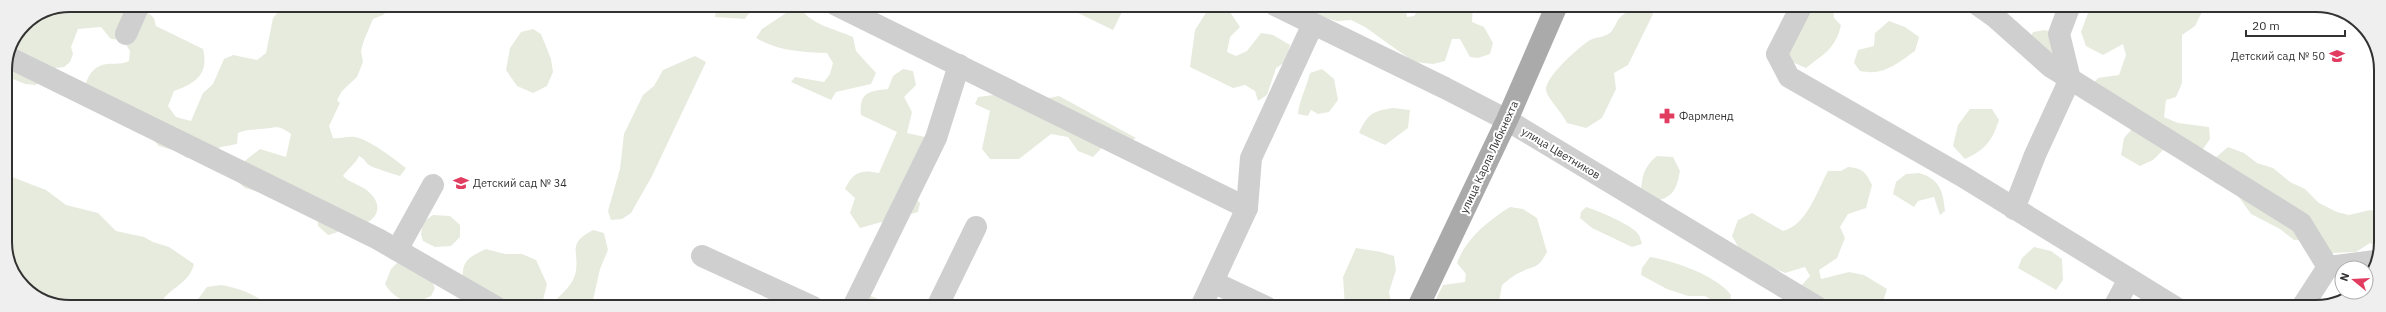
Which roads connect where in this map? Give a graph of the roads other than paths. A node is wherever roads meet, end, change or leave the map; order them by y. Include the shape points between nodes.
1 (136, 12) edge
2 (851, 12) edge
3 (1290, 12) edge
4 (1554, 12) edge
5 (1798, 12) edge
6 (1988, 12) edge
7 (2068, 12) edge
8 (1313, 24) junction
9 (126, 34) dead end
10 (13, 59) edge
11 (959, 64) junction
12 (2070, 79) junction
13 (1507, 120) junction
14 (433, 185) dead end
15 (1247, 208) junction
16 (2014, 209) junction
17 (976, 228) dead end
18 (397, 250) junction
19 (702, 256) dead end
20 (2371, 262) edge
21 (2328, 267) junction
22 (2129, 279) junction
23 (1213, 282) junction
24 (484, 300) edge
25 (798, 300) edge
26 (856, 300) edge
27 (940, 300) edge
28 (1204, 300) edge
29 (1251, 300) edge
30 (1421, 300) edge
31 (1805, 300) edge
32 (2118, 300) edge
33 (2164, 300) edge
34 (2307, 300) edge

1 - 9 street
2 - 11 street
3 - 8 street, улица Цветников
4 - 13 main road, улица Карла Либкнехта
5 - 16 street via 1777,54 1789,77
6 - 12 street via 2051,67
7 - 12 street via 2059,34
8 - 13 street, улица Цветников
8 - 15 street via 1251,158
10 - 18 street
11 - 15 street
11 - 26 street via 936,138
12 - 16 street
12 - 21 street via 2301,224
13 - 30 main road, улица Карла Либкнехта
13 - 31 street, улица Цветников
14 - 18 street
15 - 23 street
16 - 22 street
17 - 27 street
18 - 24 street
19 - 25 street
20 - 21 street
21 - 34 street
22 - 32 street
22 - 33 street
23 - 28 street
23 - 29 street

